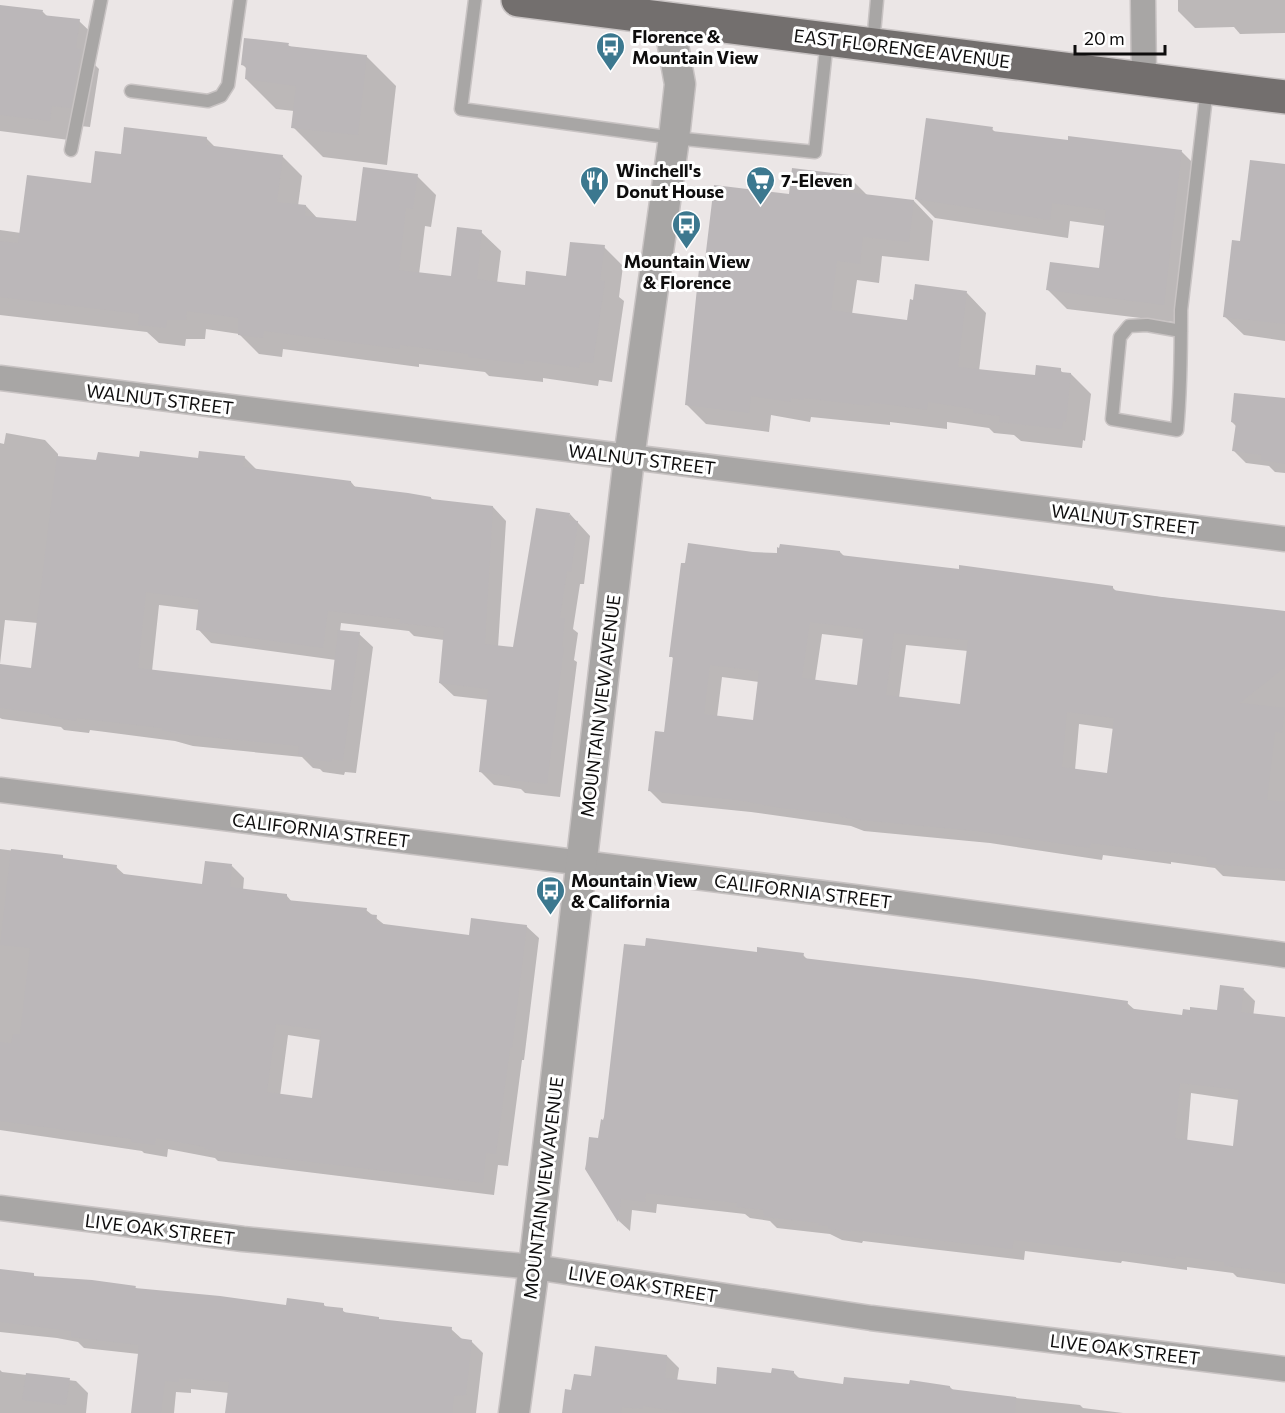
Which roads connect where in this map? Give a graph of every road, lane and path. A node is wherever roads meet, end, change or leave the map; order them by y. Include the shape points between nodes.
1 (101, 0) edge
2 (240, 0) edge
3 (475, 0) edge
4 (518, 0) edge
5 (877, 0) edge
6 (1143, 0) edge
7 (666, 9) edge
8 (827, 39) junction
9 (873, 45) junction
10 (1144, 79) junction
11 (1207, 87) junction
12 (131, 91) dead end
13 (1285, 97) edge
14 (674, 138) junction
15 (71, 150) dead end
16 (1181, 330) junction
17 (0, 378) edge
18 (628, 458) junction
19 (1285, 539) edge
20 (0, 790) edge
21 (582, 863) junction
22 (1285, 955) edge
23 (0, 1208) edge
24 (534, 1267) junction
25 (1285, 1369) edge
26 (514, 1413) edge

1 - 15 lane
2 - 12 lane via 228,85 221,96 208,101
3 - 14 lane via 461,109
4 - 7 main road, EAST FLORENCE AVENUE
5 - 9 lane
6 - 10 street
7 - 8 main road, EAST FLORENCE AVENUE
7 - 14 street, MOUNTAIN VIEW AVENUE via 680,84
8 - 9 main road, EAST FLORENCE AVENUE
8 - 14 lane via 815,152
9 - 10 main road, EAST FLORENCE AVENUE
10 - 11 main road, EAST FLORENCE AVENUE
11 - 13 main road, EAST FLORENCE AVENUE
11 - 16 lane
14 - 18 street, MOUNTAIN VIEW AVENUE
16 - 16 lane via 1177,430 1112,419 1120,337 1128,326
17 - 18 street, WALNUT STREET
18 - 19 street, WALNUT STREET
18 - 21 street, MOUNTAIN VIEW AVENUE
20 - 21 street, CALIFORNIA STREET
21 - 22 street, CALIFORNIA STREET
21 - 24 street, MOUNTAIN VIEW AVENUE
23 - 24 street, LIVE OAK STREET via 243,1239
24 - 25 street, LIVE OAK STREET via 871,1318
24 - 26 street, MOUNTAIN VIEW AVENUE

